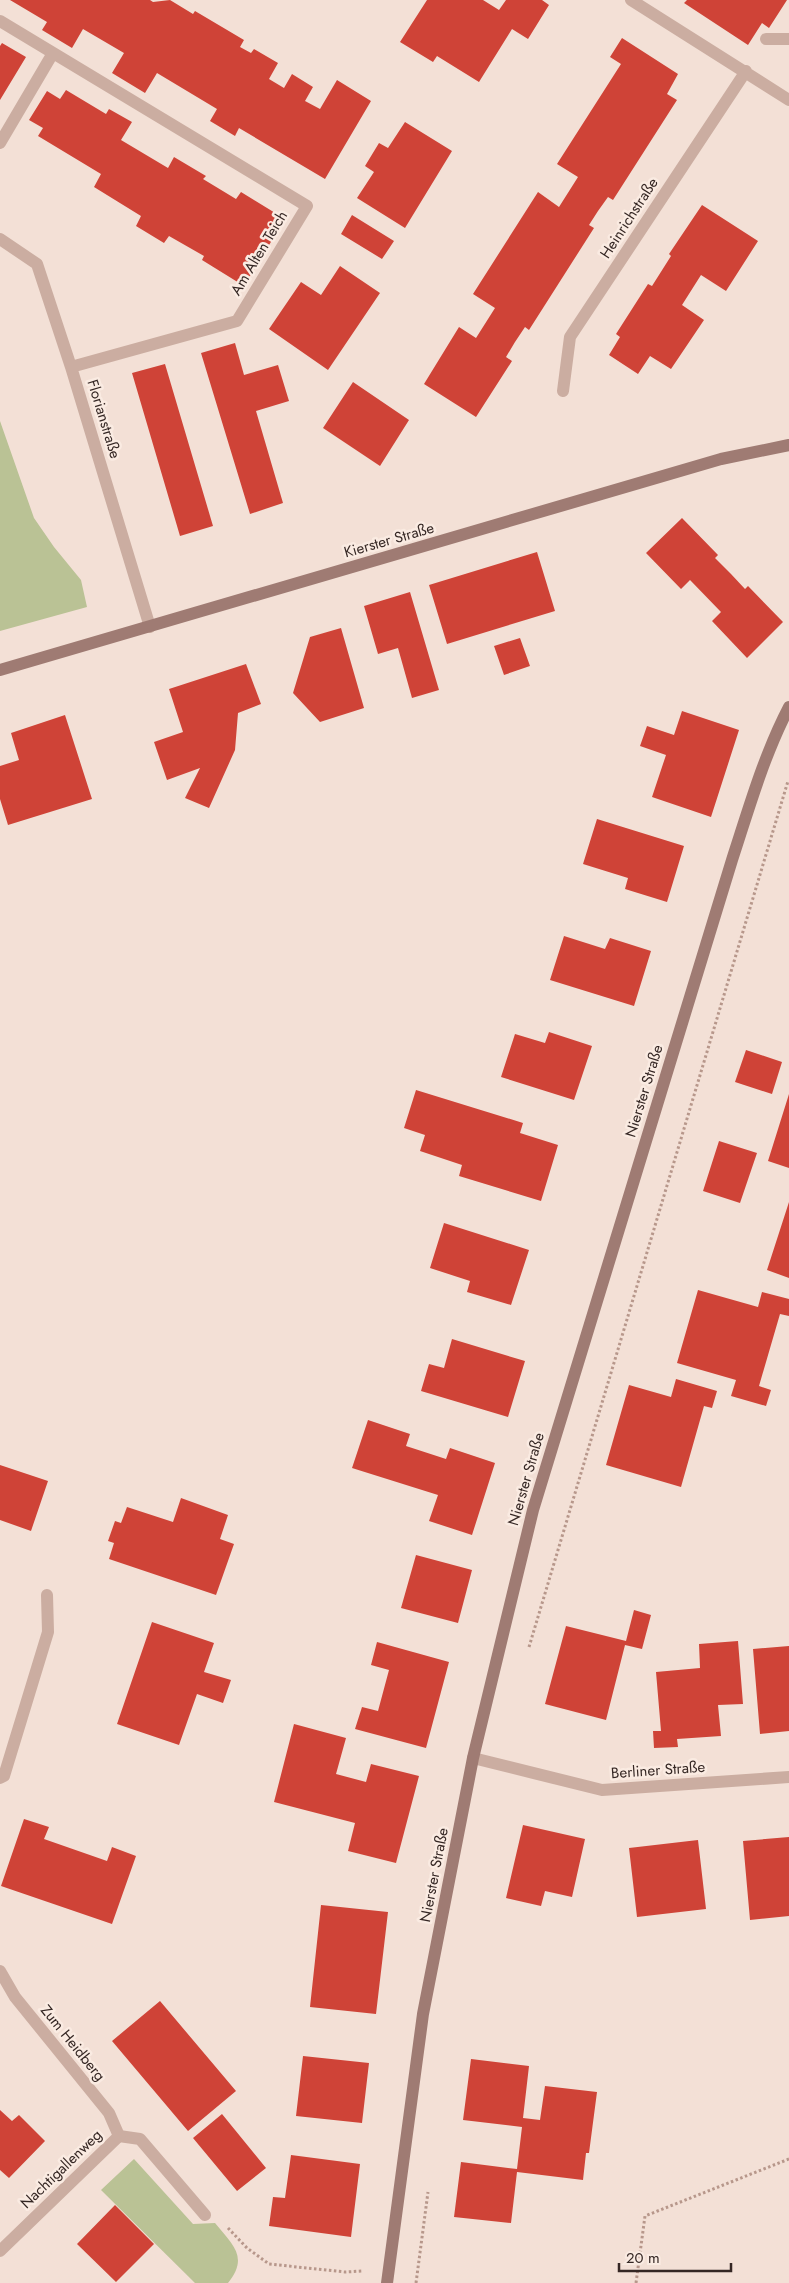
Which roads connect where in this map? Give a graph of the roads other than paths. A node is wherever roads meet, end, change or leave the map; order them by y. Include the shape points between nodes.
1 (631, 0) edge
2 (0, 21) edge
3 (766, 38) dead end
4 (789, 39) edge
5 (54, 53) junction
6 (746, 71) junction
7 (789, 100) edge
8 (0, 143) edge
9 (0, 239) edge
10 (71, 368) junction
11 (563, 391) dead end
12 (789, 445) edge
13 (150, 627) junction
14 (0, 670) edge
15 (789, 707) edge
16 (47, 1595) dead end
17 (473, 1758) junction
18 (789, 1777) edge
19 (0, 1778) edge
20 (0, 1971) edge
21 (119, 2136) junction
22 (205, 2215) road end
23 (1, 2247) edge
24 (387, 2283) edge

1 - 6 street
2 - 5 street, Am Alten Teich
3 - 4 street
5 - 8 street
5 - 10 street, Am Alten Teich via 307,206 237,321
6 - 7 street
6 - 11 street, Heinrichstraße via 570,337
9 - 10 street, Florianstraße via 37,264
10 - 13 street, Florianstraße
12 - 13 street, Kierster Straße via 721,459
13 - 14 street, Kierster Straße
15 - 17 street, Nierster Straße via 756,784 533,1510
16 - 19 street via 48,1632 4,1776
17 - 18 street, Berliner Straße via 602,1790
17 - 24 street, Nierster Straße via 423,2014
20 - 21 street, Zum Heidberg via 15,1997 109,2113
21 - 22 street via 140,2139
21 - 23 street, Nachtigallenweg

